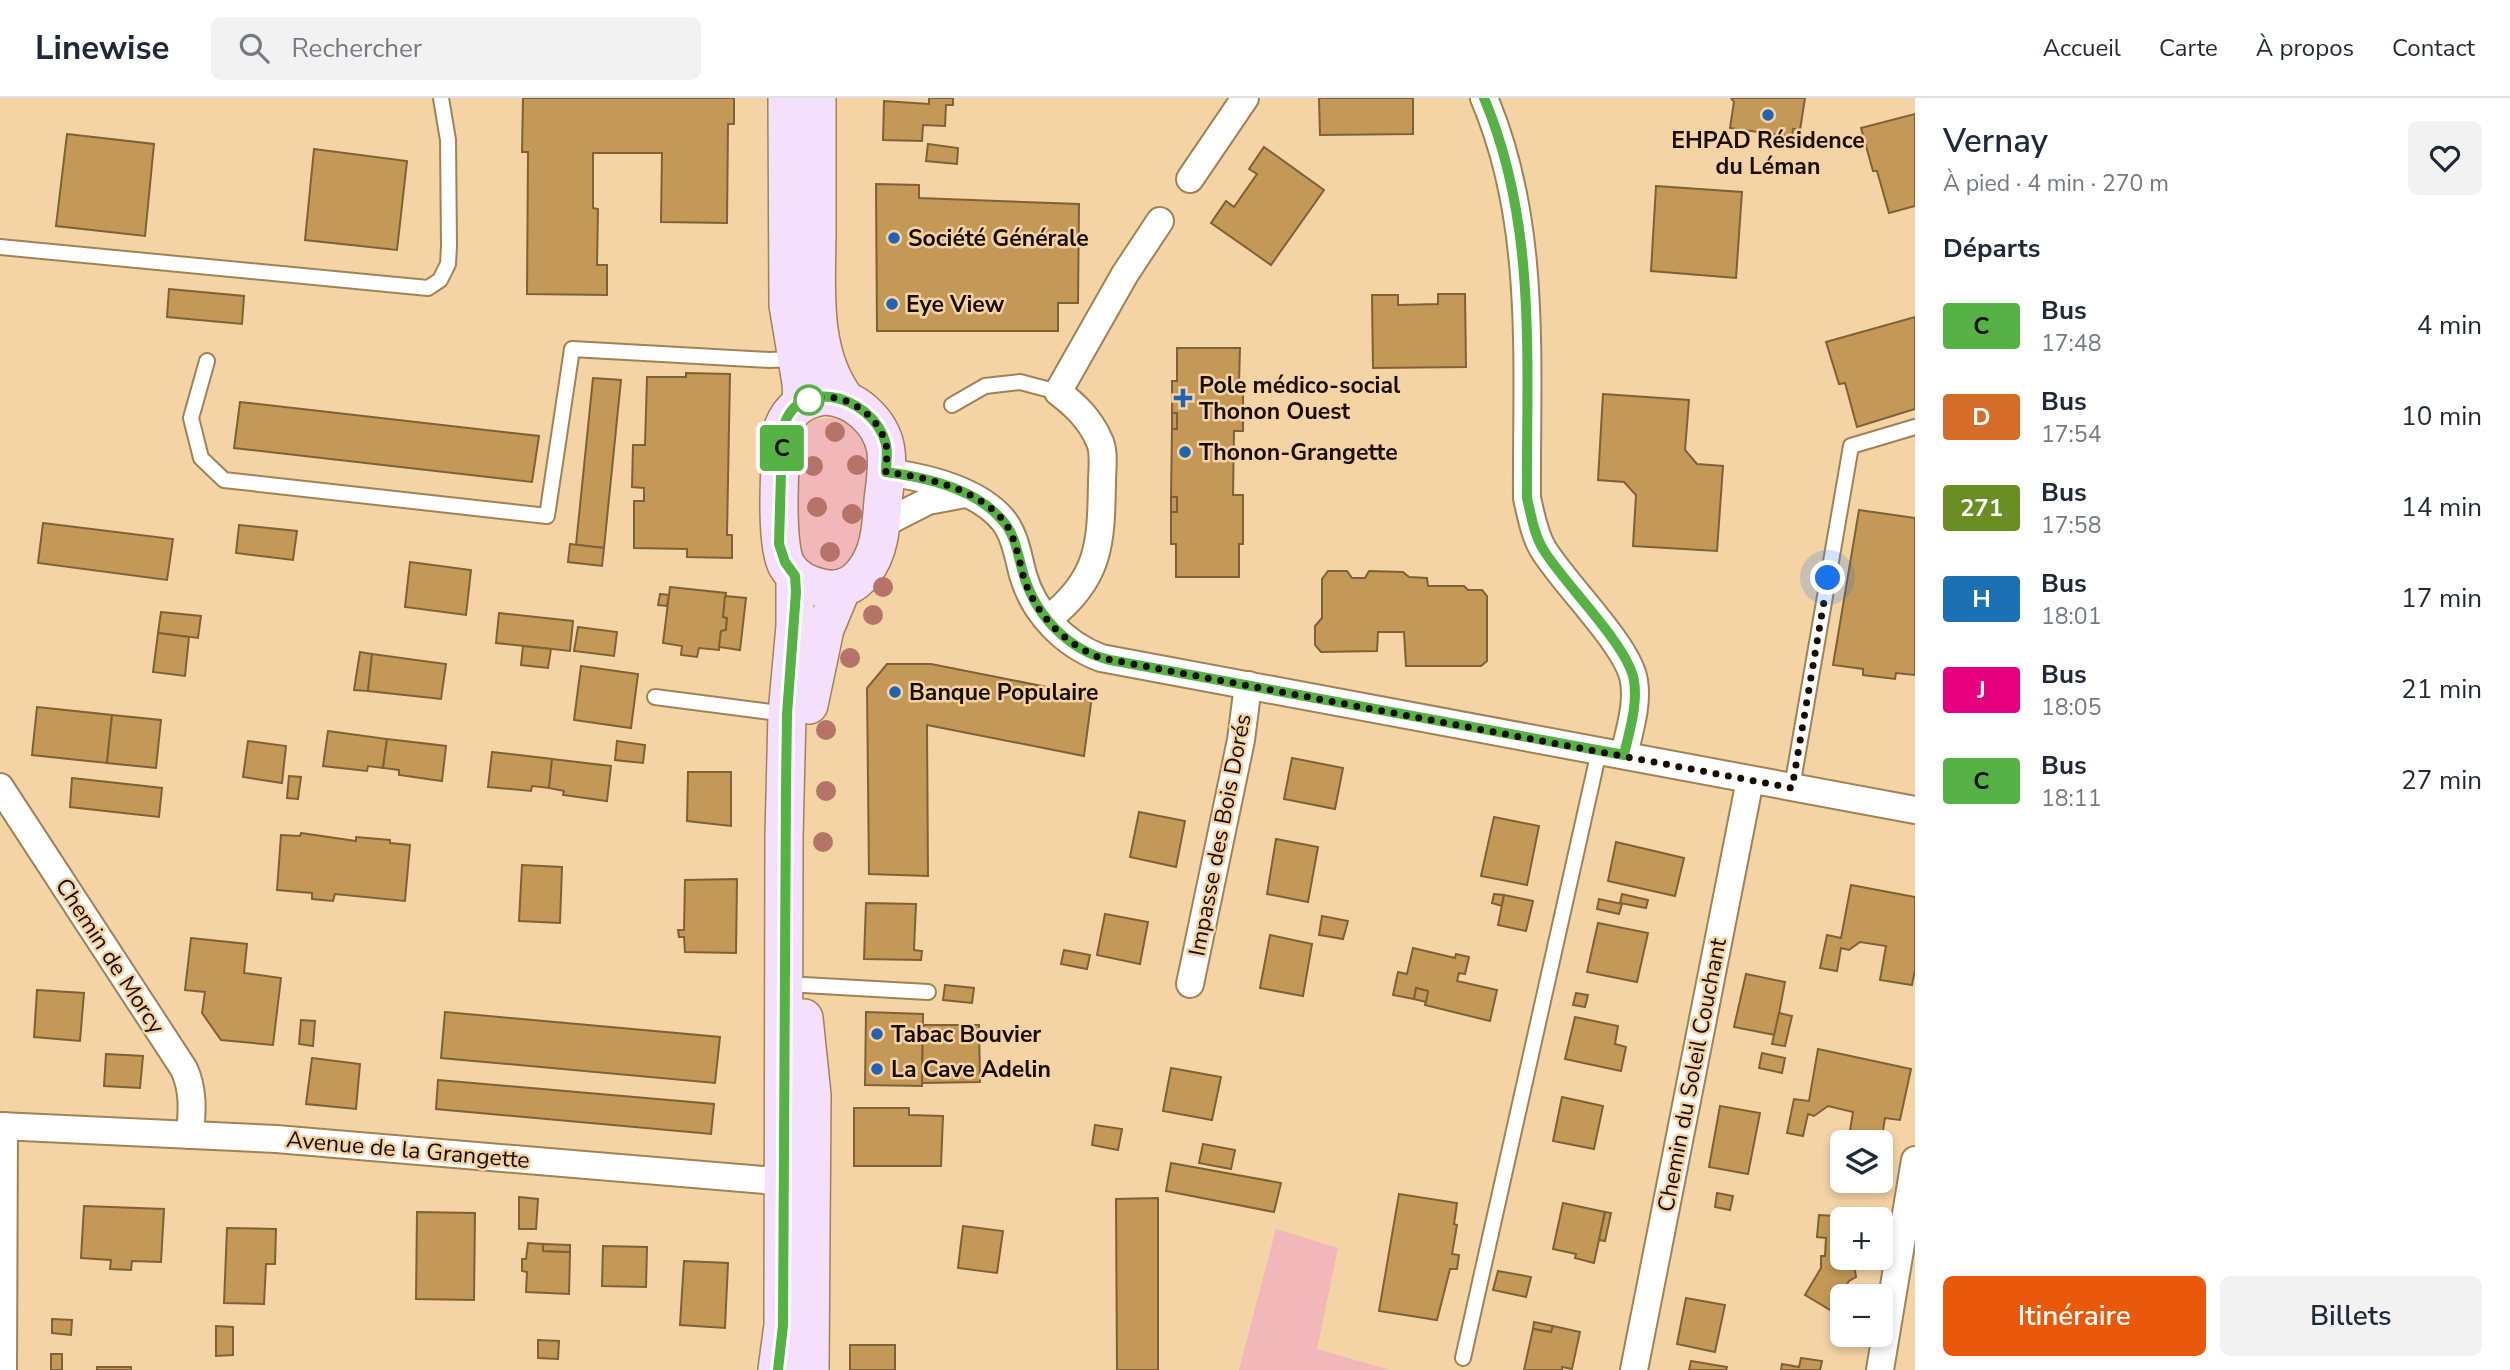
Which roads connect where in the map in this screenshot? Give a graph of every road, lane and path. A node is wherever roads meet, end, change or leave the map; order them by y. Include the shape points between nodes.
1 (442, 98) edge
2 (787, 98) edge
3 (817, 98) edge
4 (1245, 98) edge
5 (1484, 98) edge
6 (1190, 179) dead end
7 (1160, 221) dead end
8 (0, 247) edge
9 (796, 359) junction
10 (207, 361) dead end
11 (1058, 392) junction
12 (846, 400) junction
13 (802, 403) junction
14 (952, 405) dead end
15 (1915, 427) edge
16 (886, 472) junction
17 (965, 494) junction
18 (881, 525) junction
19 (795, 576) junction
20 (842, 588) junction
21 (1048, 620) junction
22 (1248, 685) junction
23 (655, 697) dead end
24 (787, 714) junction
25 (1611, 753) junction
26 (1750, 780) junction
27 (0, 787) edge
28 (1792, 788) junction
29 (1915, 810) edge
30 (1190, 984) dead end
31 (804, 985) junction
32 (928, 992) dead end
33 (2, 1126) edge
34 (190, 1135) junction
35 (1915, 1160) edge
36 (797, 1182) junction
37 (1463, 1358) dead end
38 (3, 1370) edge
39 (778, 1370) edge
40 (810, 1370) edge
41 (1634, 1370) edge
42 (1880, 1370) edge

1 - 8 lane via 449,140 449,255 440,280 428,288
2 - 9 main road via 786,264
3 - 12 main road via 819,330 828,371
4 - 6 street
5 - 25 street via 1497,128 1515,198 1525,272 1527,498 1533,524 1541,546 1622,652 1634,679 1635,695
7 - 11 street
9 - 10 lane via 572,349 547,516 225,480 201,458 191,418
9 - 13 main road
11 - 14 lane via 1020,382 985,386
11 - 21 street via 1088,420 1101,443 1102,532 1089,575 1071,600
12 - 13 main road via 825,396
12 - 16 main road via 879,428 887,450
13 - 19 main road via 790,412 782,437 779,544
15 - 28 lane via 1851,446
16 - 17 street via 936,482
16 - 18 main road
17 - 18 street via 928,501
17 - 21 street via 1004,521 1029,590
18 - 20 main road via 869,565 857,580
19 - 20 main road via 823,589
19 - 24 main road
20 - 31 main road via 818,657 805,745
21 - 22 street via 1074,645 1101,658
22 - 25 street
22 - 30 street, Impasse des Bois Dorés via 1241,740
23 - 24 lane
24 - 36 main road via 785,837
25 - 26 street
25 - 37 lane
26 - 28 street
26 - 41 street, Chemin du Soleil Couchant
27 - 34 street, Chemin de Morcy via 184,1069 192,1098
28 - 29 street
31 - 32 lane
31 - 36 main road via 812,1095
33 - 34 street, Avenue de la Grangette
33 - 38 street, Avenue de la Grangette
34 - 36 street, Avenue de la Grangette
35 - 42 street
36 - 39 main road
36 - 40 main road

